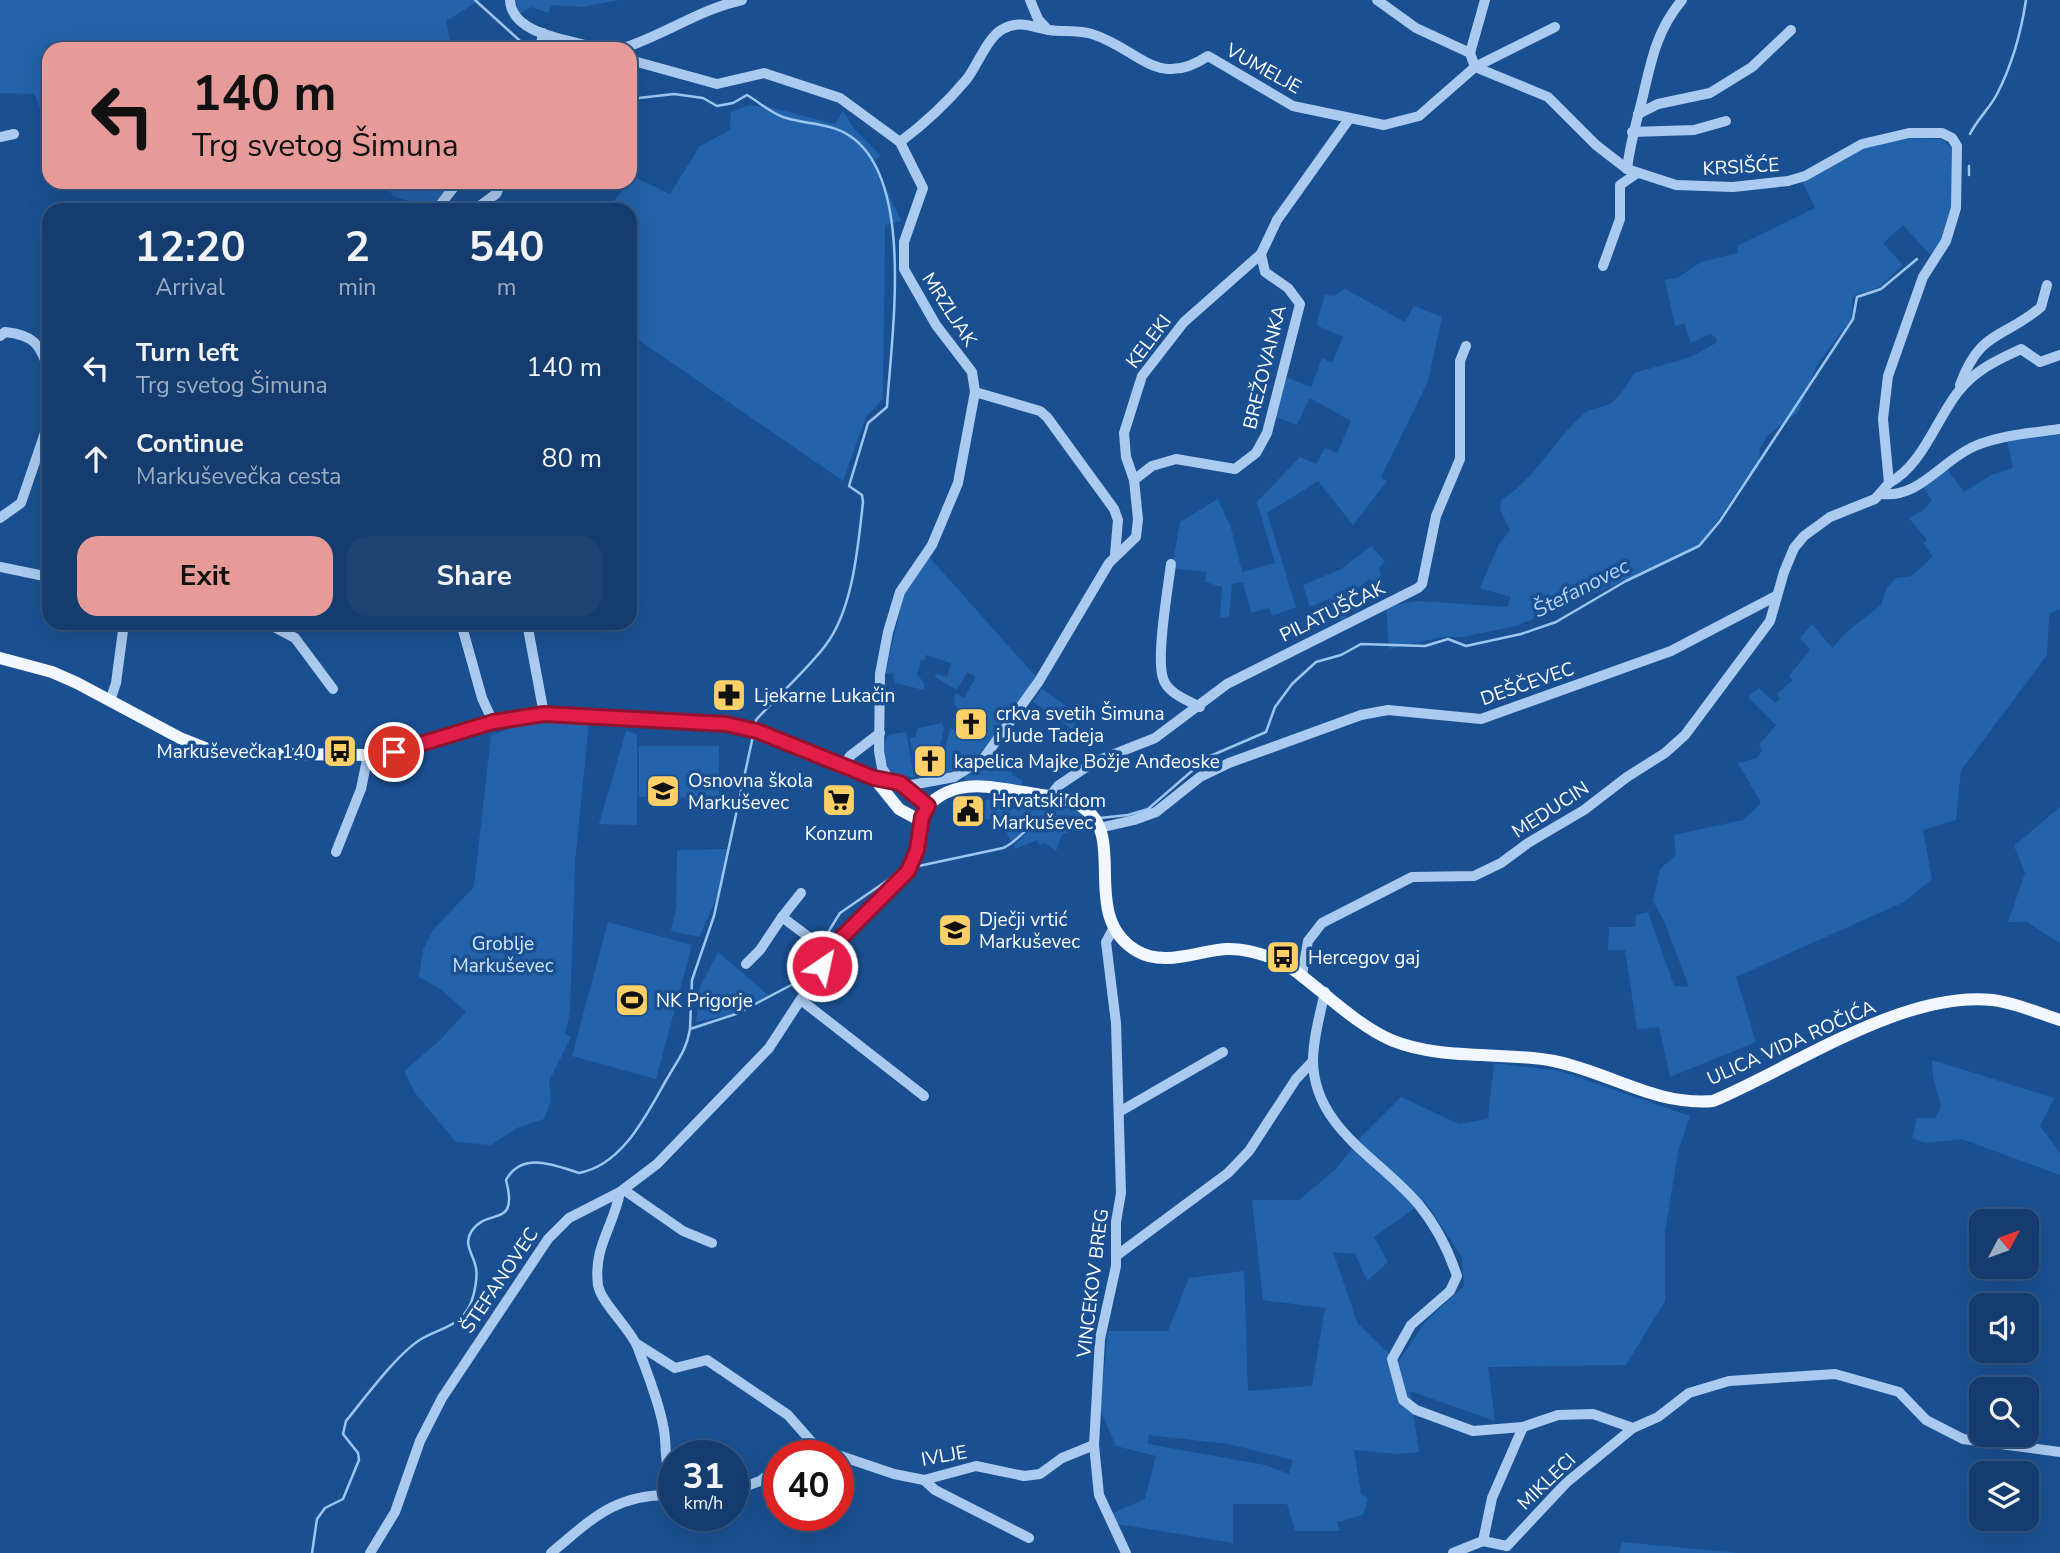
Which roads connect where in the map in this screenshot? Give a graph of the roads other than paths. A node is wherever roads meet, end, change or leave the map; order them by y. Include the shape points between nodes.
1 (510, 0) edge
2 (742, 0) edge
3 (1030, 0) edge
4 (1377, 0) edge
5 (1485, 0) edge
6 (1682, 0) edge
7 (1555, 27) dead end
8 (1048, 30) junction
9 (1791, 30) dead end
10 (542, 33) junction
11 (541, 42) edge
12 (574, 42) edge
13 (637, 44) edge
14 (1470, 53) junction
15 (637, 62) edge
16 (1475, 67) junction
17 (1638, 114) junction
18 (1349, 119) junction
19 (1726, 121) dead end
20 (1632, 132) junction
21 (14, 134) dead end
22 (0, 137) edge
23 (900, 142) junction
24 (1631, 172) junction
25 (452, 189) edge
26 (498, 189) edge
27 (442, 203) edge
28 (484, 203) edge
29 (1261, 254) junction
30 (1602, 266) dead end
31 (2047, 285) dead end
32 (0, 336) edge
33 (1466, 346) dead end
34 (42, 355) edge
35 (2060, 355) edge
36 (1958, 391) junction
37 (975, 392) junction
38 (2060, 429) edge
39 (42, 442) edge
40 (1134, 480) junction
41 (1889, 483) junction
42 (1882, 494) junction
43 (0, 518) edge
44 (1115, 555) junction
45 (1171, 564) dead end
46 (0, 567) edge
47 (42, 576) edge
48 (1776, 596) junction
49 (123, 630) edge
50 (280, 630) edge
51 (463, 630) edge
52 (528, 630) edge
53 (0, 659) edge
54 (333, 690) dead end
55 (110, 701) junction
56 (1200, 707) junction
57 (544, 714) junction
58 (493, 722) junction
59 (880, 733) junction
60 (368, 755) junction
61 (843, 766) junction
62 (874, 778) junction
63 (899, 784) junction
64 (1050, 796) junction
65 (889, 798) junction
66 (928, 806) junction
67 (921, 821) junction
68 (1096, 821) junction
69 (336, 852) dead end
70 (801, 893) dead end
71 (782, 917) junction
72 (1113, 929) junction
73 (823, 948) junction
74 (746, 964) dead end
75 (1303, 975) junction
76 (1325, 992) junction
77 (801, 1000) junction
78 (2060, 1020) edge
79 (1223, 1052) dead end
80 (1313, 1061) junction
81 (924, 1097) dead end
82 (1119, 1112) junction
83 (622, 1191) junction
84 (712, 1243) dead end
85 (1116, 1256) junction
86 (636, 1344) junction
87 (1523, 1427) junction
88 (1633, 1428) junction
89 (666, 1440) edge
90 (810, 1440) edge
91 (1094, 1445) junction
92 (2060, 1452) edge
93 (854, 1460) edge
94 (924, 1480) junction
95 (658, 1496) edge
96 (1029, 1538) dead end
97 (1483, 1541) junction
98 (370, 1553) edge
99 (551, 1553) edge
100 (1126, 1553) edge
101 (1453, 1553) edge

1 - 10 street via 511,11 520,22
2 - 13 street via 721,4
3 - 8 street
4 - 14 street via 1416,27
5 - 14 street
6 - 17 street via 1654,46
7 - 16 street
8 - 18 street, VUMELJE via 1089,33 1157,68 1187,70 1208,57 1293,106
8 - 23 street, VUMELJE via 1017,23 999,30 967,79 933,117
9 - 17 street via 1752,68 1710,93 1658,104
10 - 11 street
10 - 12 street
14 - 16 street
15 - 23 street, MRZLJAK via 717,84 764,73 840,98
16 - 18 street via 1419,116 1384,125
16 - 24 street, KRSIŠĆE via 1548,97
17 - 20 street
18 - 29 street via 1277,220
19 - 20 street via 1694,130
20 - 24 street
21 - 22 street
23 - 37 street, MRZLJAK via 923,188 904,242 904,269 936,325 972,372
24 - 30 street via 1620,185 1620,219
24 - 41 street, KRSIŠĆE via 1676,185 1733,187 1805,176 1862,144 1909,133 1942,133 1952,138 1959,160 1956,208 1946,241 1923,277 1888,376 1883,419
25 - 27 street
26 - 28 street
29 - 40 street, KELEKI via 1184,322 1142,376 1124,433
29 - 40 street, BREŽOVANKA via 1265,272 1288,288 1300,304 1262,444 1235,469 1176,459 1152,466
31 - 36 street via 2041,307 1980,348
32 - 34 street via 5,332 26,334
33 - 56 street, PILATUŠČAK via 1460,361 1460,459 1436,516 1422,584 1227,684
35 - 36 street via 2040,362 2021,349 1983,368
36 - 41 street via 1910,466
37 - 44 street via 1031,408 1047,418 1114,509 1118,520
37 - 59 street via 958,482 932,545 900,592 888,632 880,674
38 - 42 street via 1977,445 1945,462 1910,492
39 - 43 street via 22,503
40 - 44 street via 1138,533
41 - 42 street
42 - 48 street via 1830,517 1804,536 1794,548
44 - 63 street via 1039,681 984,758 954,777
45 - 56 street via 1162,677 1169,688
46 - 47 street
48 - 68 street, DEŠČEVEC via 1671,651 1481,719 1388,710 1361,715 1229,763 1200,777 1156,812 1134,821
48 - 75 street, MEDUCIN via 1770,621 1696,722 1665,753 1501,863 1474,876 1412,877 1322,923 1308,942
49 - 55 street
50 - 54 street via 295,638
51 - 58 street
52 - 57 street
53 - 55 main road via 52,672
55 - 60 main road via 218,753
56 - 64 street, PILATUŠČAK via 1155,738 1079,770
57 - 58 main road
57 - 61 main road via 673,719 753,730
58 - 60 main road via 401,750
59 - 61 street
59 - 63 street via 880,761
60 - 69 street via 362,789
61 - 62 main road
62 - 63 main road
62 - 65 main road
63 - 65 main road
63 - 66 main road
64 - 66 main road via 967,787 943,794
64 - 68 main road via 1076,804
65 - 67 main road
66 - 67 main road
67 - 73 street, ŠTEFANOVEC via 908,871
68 - 72 main road
70 - 71 street
71 - 73 street
71 - 74 street
72 - 75 main road, ULICA VIDA ROČIĆA via 1137,951 1154,958 1227,949 1267,955
72 - 82 street, VINCEKOV BREG via 1106,942 1116,1023
73 - 77 street, ŠTEFANOVEC
75 - 76 main road, ULICA VIDA ROČIĆA
76 - 78 main road, ULICA VIDA ROČIĆA via 1392,1040 1429,1050 1553,1061 1662,1098 1690,1102 1713,1101 1878,1023 1929,1004 1994,1000
76 - 80 street
77 - 81 street
77 - 83 street, ŠTEFANOVEC via 769,1048 657,1164
79 - 82 street
80 - 85 street via 1228,1173
80 - 87 street via 1325,1108 1354,1146 1420,1205 1445,1241 1457,1276 1450,1291 1411,1325 1392,1359 1403,1400 1416,1410 1473,1431
82 - 85 street, VINCEKOV BREG via 1122,1160
83 - 84 street via 683,1231
83 - 86 street via 602,1239 597,1268 599,1289
83 - 98 street, ŠTEFANOVEC via 569,1218 548,1239 442,1398 420,1441 395,1511
85 - 91 street, VINCEKOV BREG via 1100,1339
86 - 89 street
86 - 90 street via 674,1368 707,1360 788,1415
87 - 88 street via 1558,1415 1593,1414
87 - 97 street, MIKLECI via 1492,1498
88 - 92 street via 1658,1417 1689,1393 1729,1381 1835,1374 1899,1392 1926,1420 1963,1439
88 - 97 street, MIKLECI via 1566,1483 1507,1546
91 - 94 street, IVLJE via 1062,1458 1040,1474 1024,1476 976,1466
91 - 100 street, VINCEKOV BREG via 1099,1495
93 - 94 street, IVLJE
94 - 96 street
95 - 99 street via 625,1499 593,1518
97 - 101 street, MIKLECI

